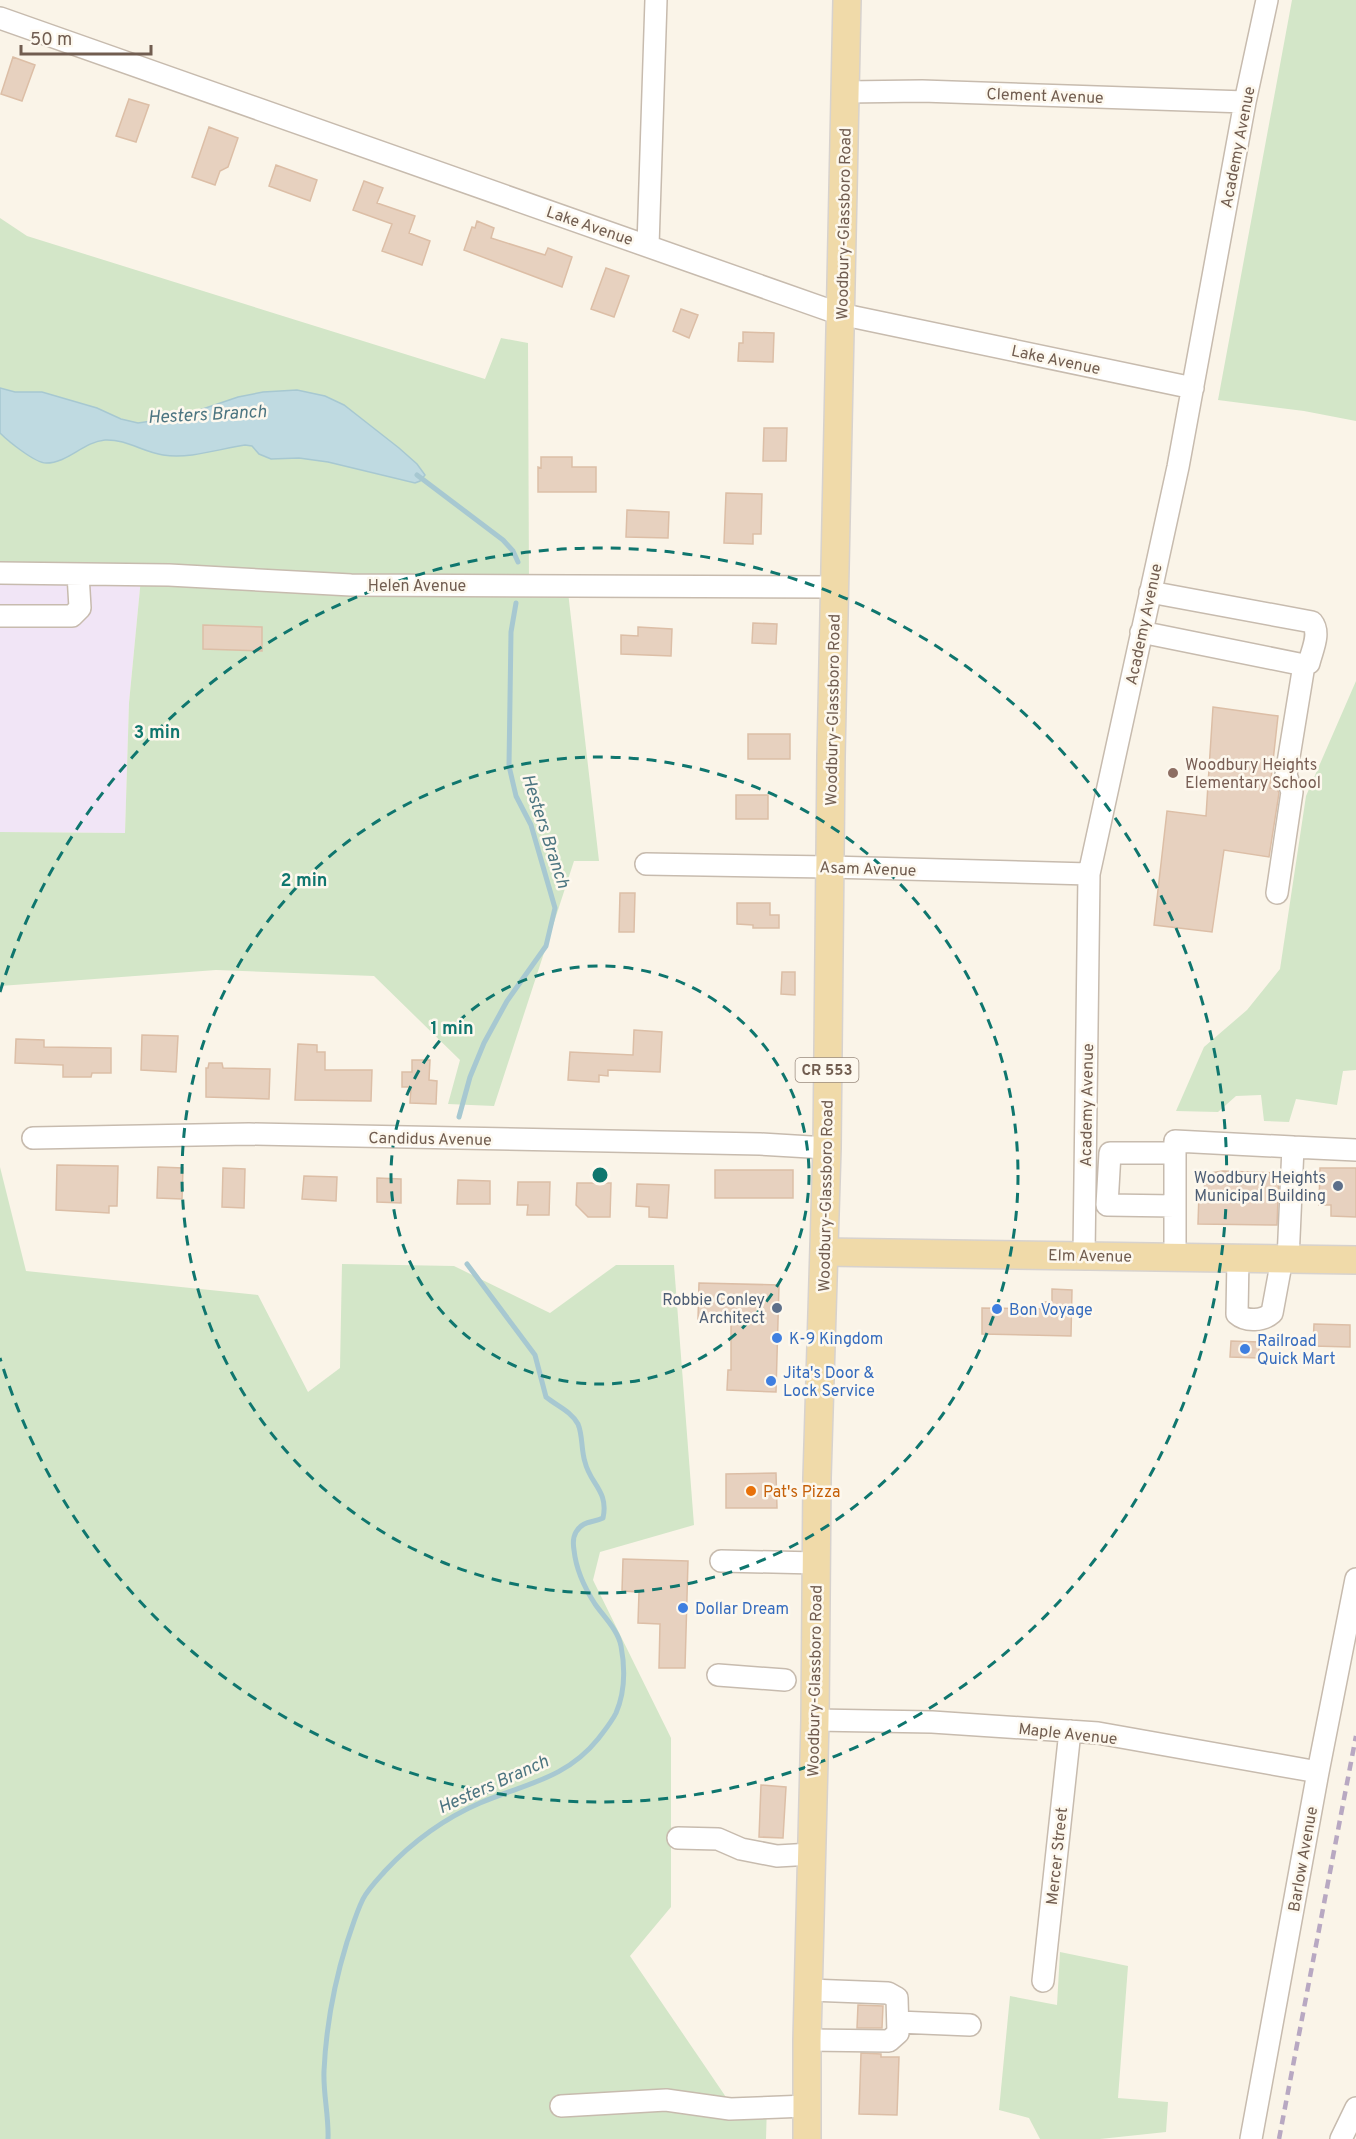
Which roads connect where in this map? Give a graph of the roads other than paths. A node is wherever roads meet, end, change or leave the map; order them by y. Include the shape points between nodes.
1 (656, 0) edge
2 (848, 0) edge
3 (1267, 0) edge
4 (0, 18) edge
5 (846, 92) junction
6 (1245, 102) junction
7 (648, 246) junction
8 (840, 314) junction
9 (1193, 388) junction
10 (0, 573) edge
11 (78, 574) junction
12 (835, 587) junction
13 (1150, 592) junction
14 (0, 616) edge
15 (1141, 632) junction
16 (1304, 665) junction
17 (646, 864) dead end
18 (830, 867) junction
19 (1089, 874) junction
20 (1278, 893) dead end
21 (33, 1138) dead end
22 (1293, 1147) junction
23 (827, 1148) junction
24 (1356, 1150) edge
25 (1175, 1153) junction
26 (1175, 1206) junction
27 (824, 1252) junction
28 (1084, 1255) junction
29 (1175, 1257) junction
30 (1238, 1258) junction
31 (1285, 1259) junction
32 (1356, 1260) edge
33 (721, 1561) dead end
34 (816, 1563) junction
35 (1356, 1579) edge
36 (718, 1675) dead end
37 (785, 1680) dead end
38 (815, 1720) junction
39 (1070, 1731) junction
40 (1318, 1772) junction
41 (678, 1838) dead end
42 (812, 1854) junction
43 (1043, 1981) dead end
44 (809, 1990) junction
45 (898, 2022) junction
46 (969, 2025) dead end
47 (807, 2040) junction
48 (561, 2106) dead end
49 (807, 2106) junction
50 (1356, 2108) edge
51 (807, 2139) edge
52 (1251, 2139) edge
53 (1341, 2139) edge

1 - 7 street
2 - 5 main road, Woodbury-Glassboro Road / CR 553
3 - 6 street, Academy Avenue
4 - 7 street, Lake Avenue
5 - 6 street, Clement Avenue
5 - 8 main road, Woodbury-Glassboro Road / CR 553
6 - 9 street, Academy Avenue
7 - 8 street, Lake Avenue
8 - 9 street, Lake Avenue
8 - 12 main road, Woodbury-Glassboro Road / CR 553
9 - 13 street, Academy Avenue
10 - 11 street, Helen Avenue
11 - 12 street, Helen Avenue via 351,585
11 - 14 street via 80,608 72,616
12 - 18 main road, Woodbury-Glassboro Road / CR 553
13 - 15 street, Academy Avenue
13 - 16 street via 1312,622 1316,633 1309,663
15 - 16 street
15 - 19 street, Academy Avenue
16 - 20 street via 1286,775 1292,792
17 - 18 street, Asam Avenue
18 - 19 street, Asam Avenue
18 - 23 main road, Woodbury-Glassboro Road / CR 553
19 - 28 street, Academy Avenue
21 - 23 street, Candidus Avenue via 249,1134
22 - 24 street
22 - 25 street via 1175,1141
22 - 31 street
23 - 27 main road, Woodbury-Glassboro Road / CR 553
25 - 26 street
25 - 26 street via 1110,1153 1107,1205
26 - 29 street
27 - 28 main road, Elm Avenue
27 - 34 main road, Woodbury-Glassboro Road / CR 553
28 - 29 main road, Elm Avenue
29 - 30 main road, Elm Avenue
30 - 31 main road, Elm Avenue
30 - 31 street via 1237,1314 1252,1319 1272,1313
31 - 32 main road, Elm Avenue
33 - 34 street
34 - 38 main road, Woodbury-Glassboro Road / CR 553
35 - 40 street, Barlow Avenue
36 - 37 street
38 - 39 street, Maple Avenue via 932,1722
38 - 42 main road, Woodbury-Glassboro Road / CR 553
39 - 40 street, Maple Avenue
39 - 43 street, Mercer Street
40 - 52 street, Barlow Avenue
41 - 42 street via 718,1839 741,1849 777,1856
42 - 44 main road, Woodbury-Glassboro Road / CR 553
44 - 45 street via 888,1993 897,1998
44 - 47 main road, Woodbury-Glassboro Road / CR 553
45 - 46 street
45 - 47 street via 898,2033 889,2041
47 - 49 main road, Woodbury-Glassboro Road / CR 553
48 - 49 street via 666,2100 730,2109
49 - 51 main road, Woodbury-Glassboro Road / CR 553
50 - 53 street

